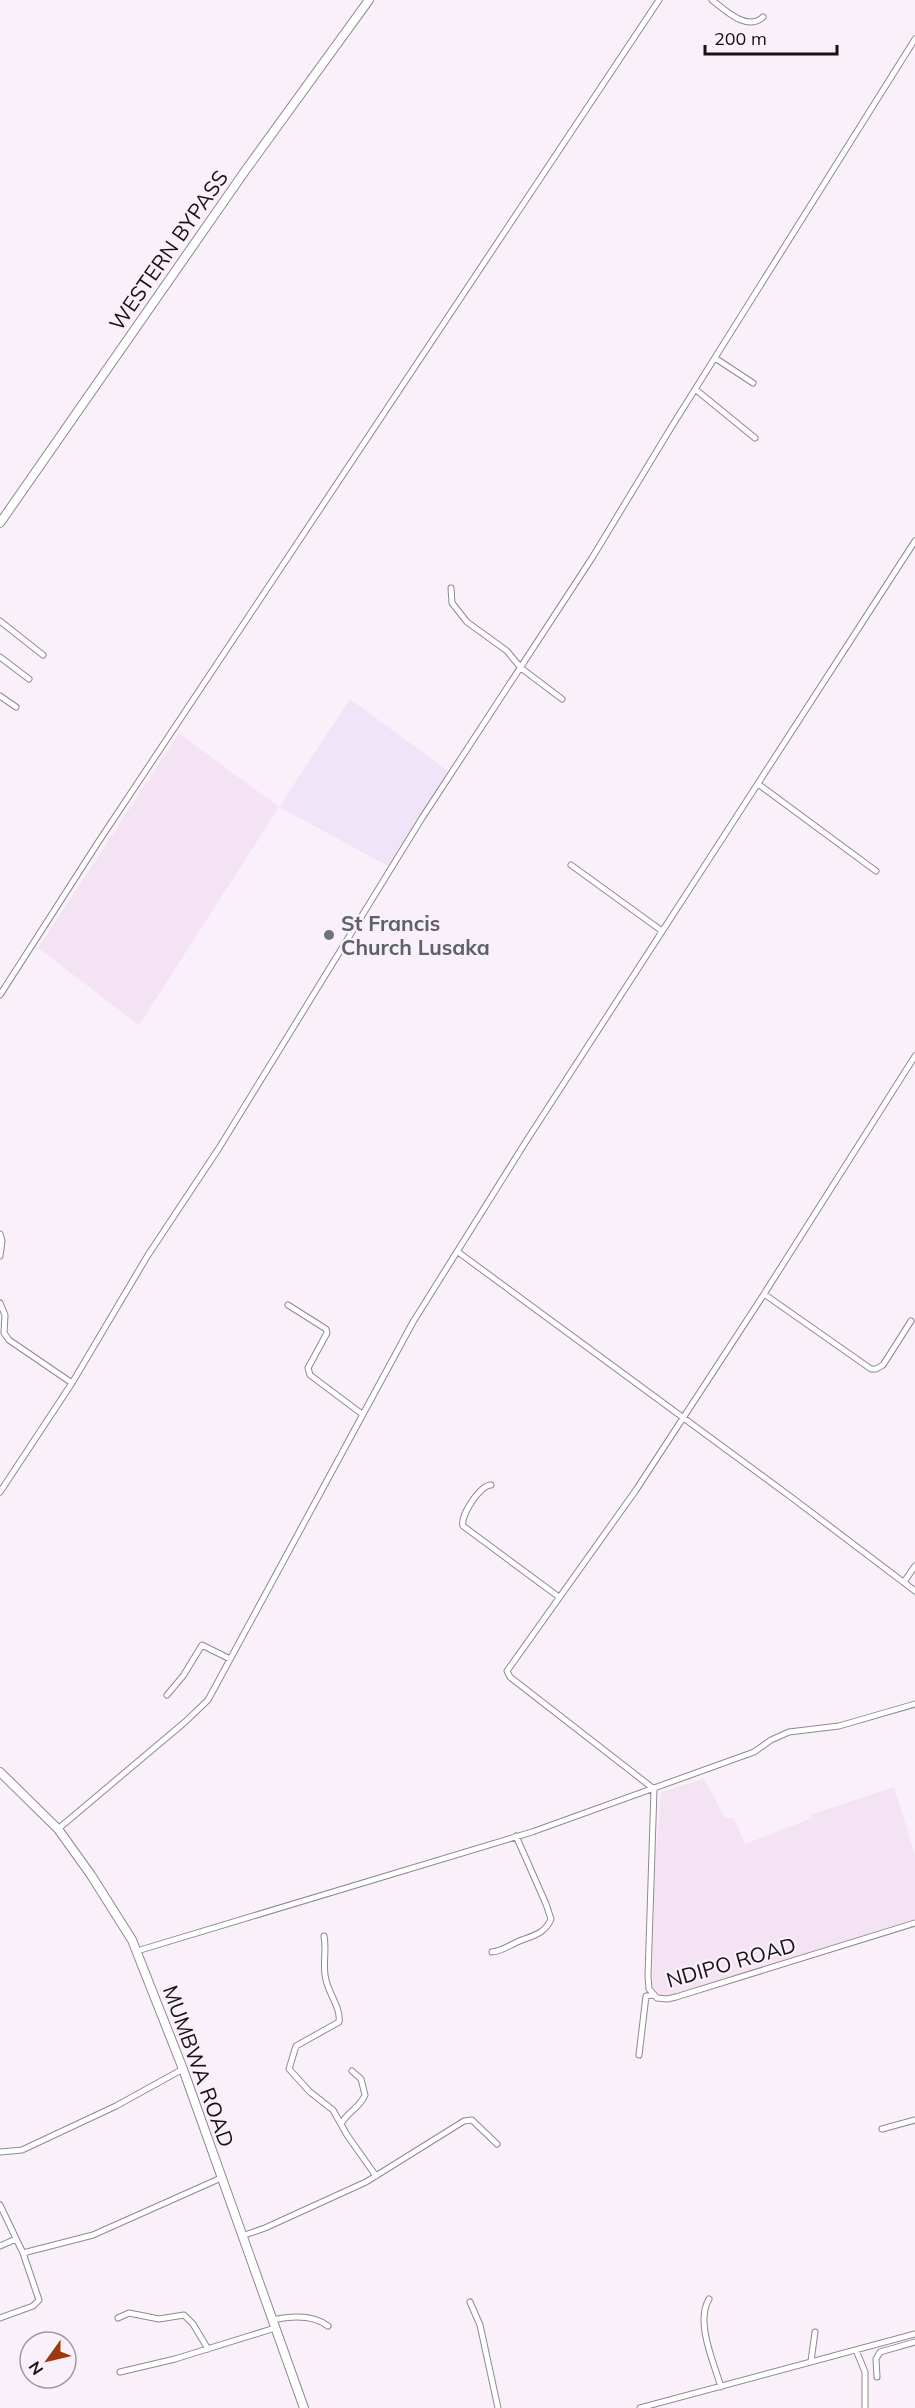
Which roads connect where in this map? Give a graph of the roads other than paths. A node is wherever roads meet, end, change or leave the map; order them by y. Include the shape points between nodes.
1 (369, 0) edge
2 (659, 0) edge
3 (712, 0) edge
4 (763, 17) dead end
5 (915, 39) edge
6 (715, 358) junction
7 (753, 382) dead end
8 (695, 388) junction
9 (755, 438) dead end
10 (0, 523) edge
11 (915, 542) edge
12 (451, 588) dead end
13 (0, 621) edge
14 (43, 655) dead end
15 (0, 657) edge
16 (521, 668) junction
17 (29, 679) dead end
18 (0, 696) edge
19 (562, 699) dead end
20 (16, 707) dead end
21 (758, 784) junction
22 (571, 865) dead end
23 (876, 871) dead end
24 (662, 932) junction
25 (0, 996) edge
26 (915, 1056) edge
27 (0, 1234) edge
28 (458, 1252) junction
29 (0, 1257) edge
30 (764, 1294) junction
31 (0, 1303) edge
32 (288, 1305) dead end
33 (910, 1321) dead end
34 (72, 1383) junction
35 (362, 1414) junction
36 (683, 1417) junction
37 (491, 1485) dead end
38 (0, 1492) edge
39 (915, 1566) edge
40 (904, 1582) junction
41 (915, 1591) edge
42 (559, 1597) junction
43 (230, 1659) junction
44 (166, 1695) dead end
45 (915, 1704) edge
46 (0, 1772) edge
47 (654, 1789) junction
48 (58, 1829) junction
49 (516, 1836) junction
50 (915, 1923) edge
51 (324, 1936) dead end
52 (137, 1951) junction
53 (492, 1952) dead end
54 (653, 1995) junction
55 (639, 2055) dead end
56 (183, 2069) junction
57 (352, 2071) dead end
58 (915, 2120) edge
59 (340, 2124) junction
60 (882, 2129) dead end
61 (496, 2144) dead end
62 (0, 2152) edge
63 (376, 2176) junction
64 (221, 2178) junction
65 (0, 2205) edge
66 (242, 2236) junction
67 (16, 2239) junction
68 (0, 2246) edge
69 (22, 2253) junction
70 (709, 2299) dead end
71 (470, 2302) dead end
72 (0, 2318) edge
73 (118, 2318) dead end
74 (274, 2324) junction
75 (328, 2326) dead end
76 (815, 2332) dead end
77 (915, 2334) edge
78 (915, 2342) edge
79 (208, 2349) junction
80 (856, 2350) junction
81 (811, 2361) junction
82 (120, 2372) dead end
83 (877, 2377) dead end
84 (721, 2386) junction
85 (304, 2408) edge
86 (498, 2408) edge
87 (640, 2408) edge
88 (865, 2408) edge

1 - 10 main road, WESTERN BYPASS
2 - 25 street via 97,843
3 - 4 street via 744,21 755,22
5 - 6 street
6 - 7 street
6 - 8 street
8 - 9 street
8 - 16 street
11 - 21 street
12 - 16 street via 451,600 461,616 507,651
13 - 14 street
15 - 17 street
16 - 19 street
16 - 34 street via 148,1255
18 - 20 street
21 - 23 street
21 - 24 street
22 - 24 street
24 - 28 street
26 - 30 street
27 - 29 street
28 - 35 street via 413,1322
28 - 36 street
30 - 33 street via 872,1369 883,1365
30 - 36 street
31 - 34 street via 5,1315 4,1333 9,1340
32 - 35 street via 326,1329 308,1368 310,1375
34 - 38 street
35 - 43 street
36 - 40 street
36 - 42 street
37 - 42 street via 482,1488 463,1517 463,1526
39 - 40 street
40 - 41 street
42 - 47 street via 508,1668 508,1674
43 - 44 street via 202,1645
43 - 48 street via 200,1709
45 - 47 street via 839,1726 789,1732 754,1752
46 - 48 main road, MUMBWA ROAD
47 - 49 street
47 - 54 street, NDIPO ROAD via 648,1976
48 - 52 main road, MUMBWA ROAD via 98,1885
49 - 52 street
49 - 53 street via 551,1919 535,1936
50 - 54 street, NDIPO ROAD via 676,1997 662,1999
51 - 59 street via 325,1979 339,2022 296,2046 288,2067 330,2107
52 - 56 main road, MUMBWA ROAD
54 - 55 street via 646,1996
56 - 62 street via 22,2150
56 - 64 main road, MUMBWA ROAD
57 - 59 street via 361,2079 365,2095
58 - 60 street
59 - 63 street
61 - 63 street via 472,2120 467,2120
63 - 66 street
64 - 66 main road, MUMBWA ROAD
64 - 69 street via 93,2235
65 - 67 street
66 - 74 main road, MUMBWA ROAD
67 - 68 street
67 - 69 street
69 - 72 street via 39,2302
70 - 84 street via 704,2328
71 - 86 street via 478,2317
73 - 79 street via 129,2313 159,2319 184,2315
74 - 75 street via 305,2317
74 - 79 street
74 - 85 main road, MUMBWA ROAD
76 - 81 street
77 - 80 street
78 - 83 street via 880,2352 876,2359
79 - 82 street
80 - 81 street
80 - 88 street via 865,2373
81 - 84 street
84 - 87 street

